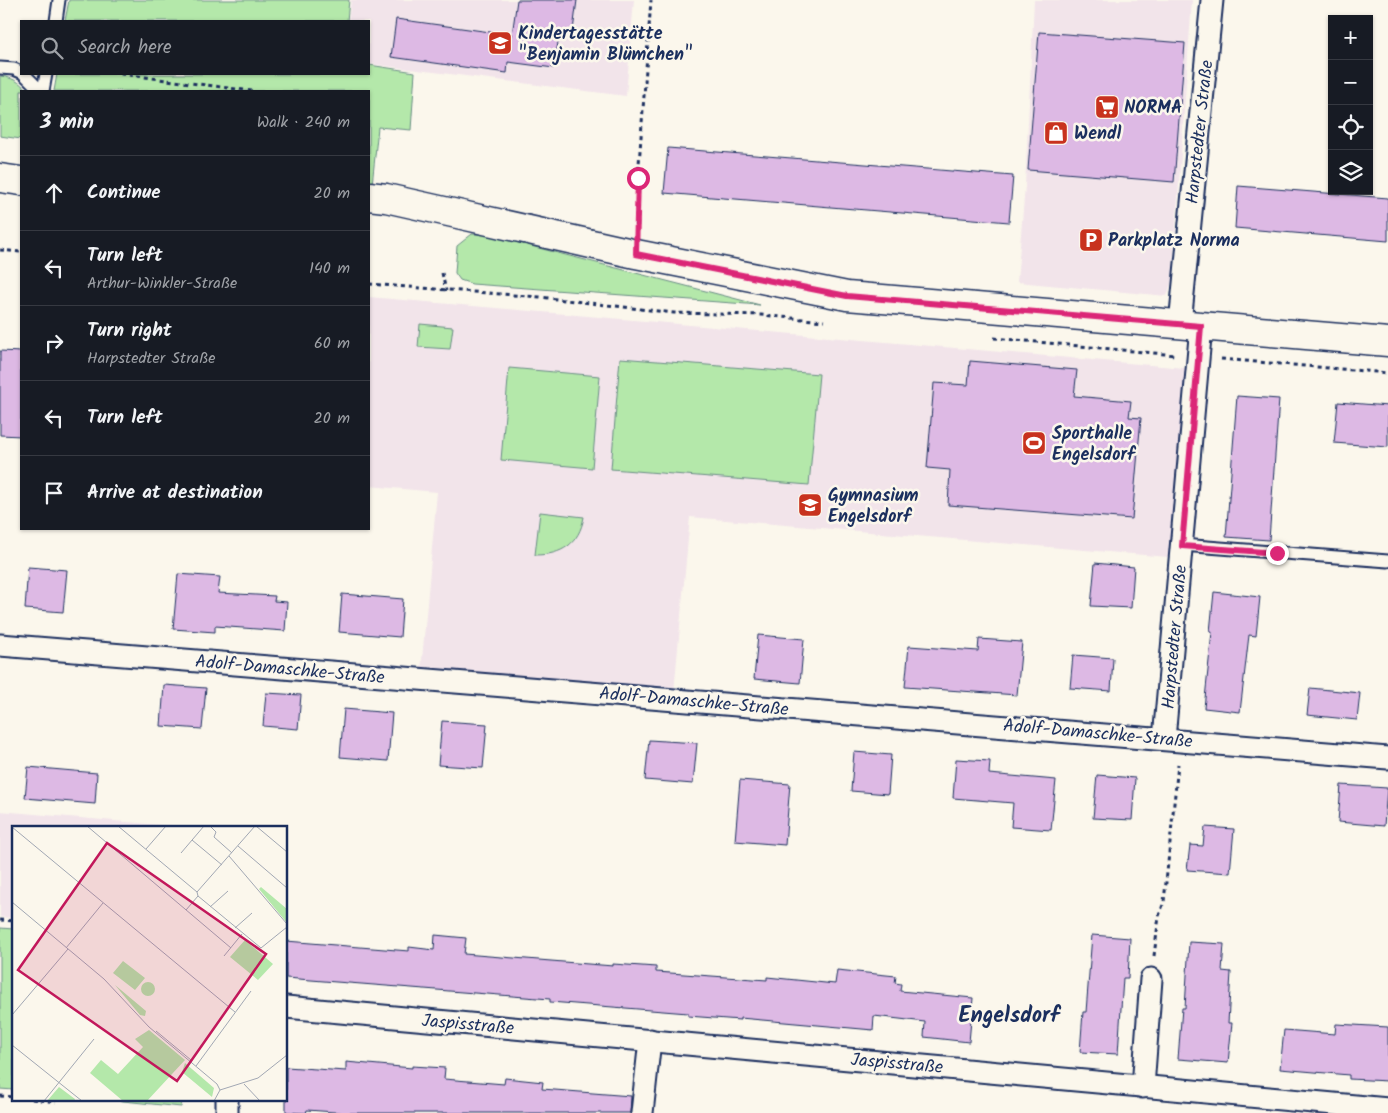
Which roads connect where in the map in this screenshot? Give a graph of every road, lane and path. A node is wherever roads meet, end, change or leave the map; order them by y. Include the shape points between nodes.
1 (60, 0) edge
2 (651, 0) edge
3 (1212, 0) edge
4 (56, 20) edge
5 (0, 68) edge
6 (20, 72) edge
7 (25, 75) edge
8 (46, 75) edge
9 (129, 75) edge
10 (41, 90) edge
11 (42, 90) edge
12 (244, 90) edge
13 (0, 162) edge
14 (20, 163) edge
15 (0, 178) edge
16 (20, 181) edge
17 (370, 196) edge
18 (370, 209) edge
19 (444, 211) junction
20 (0, 250) edge
21 (20, 252) edge
22 (636, 254) junction
23 (442, 273) dead end
24 (446, 290) dead end
25 (1191, 325) junction
26 (1388, 342) edge
27 (1182, 546) junction
28 (1388, 561) edge
29 (0, 645) edge
30 (1173, 739) junction
31 (1388, 758) edge
32 (1151, 979) joint
33 (288, 1007) edge
34 (650, 1040) junction
35 (1143, 1087) junction
36 (40, 1100) edge
37 (227, 1100) edge
38 (56, 1102) dead end
39 (1388, 1109) edge
40 (227, 1113) edge
41 (642, 1113) edge

1 - 4 lane
2 - 22 path
3 - 25 street, Harpstedter Straße
5 - 6 lane
7 - 10 lane
8 - 11 lane
9 - 12 path
13 - 14 street
15 - 16 street
17 - 19 street
18 - 19 street
19 - 22 street
20 - 21 path
22 - 25 street via 847,296
23 - 24 path
25 - 26 street
25 - 27 street, Harpstedter Straße
27 - 28 lane
27 - 30 street, Harpstedter Straße
29 - 30 street, Adolf-Damaschke-Straße
30 - 31 street, Adolf-Damaschke-Straße
30 - 32 path via 1164,902 1159,916
32 - 35 street
33 - 34 street, Jaspisstraße
34 - 35 street, Jaspisstraße
34 - 41 street
35 - 39 street, Jaspisstraße
36 - 38 path
37 - 40 street

